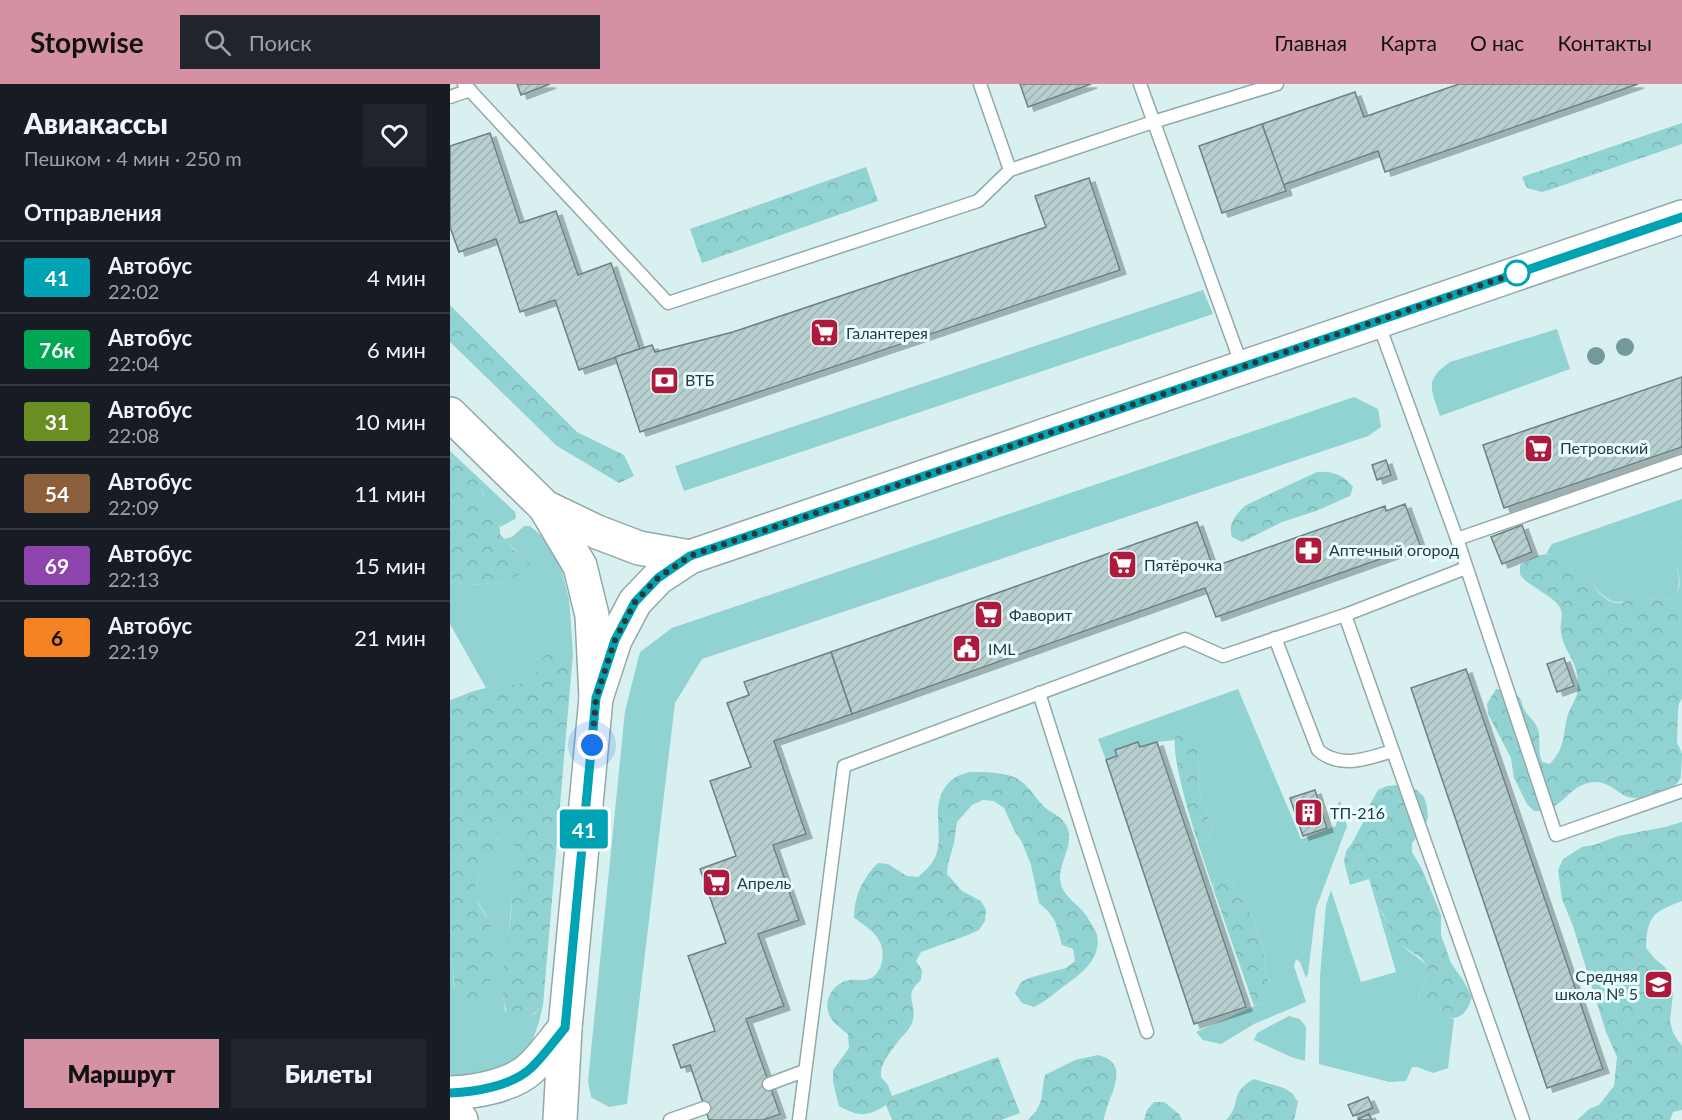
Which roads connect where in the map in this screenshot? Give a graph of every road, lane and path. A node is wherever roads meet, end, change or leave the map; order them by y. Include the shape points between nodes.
1 (980, 84) edge
2 (1140, 84) edge
3 (1277, 84) edge
4 (467, 87) edge
5 (450, 97) edge
6 (1153, 122) junction
7 (1010, 170) junction
8 (1682, 217) edge
9 (1378, 321) junction
10 (1243, 367) junction
11 (450, 414) edge
12 (1682, 461) edge
13 (544, 507) junction
14 (1457, 539) junction
15 (690, 556) junction
16 (1466, 568) junction
17 (1345, 615) junction
18 (1275, 638) junction
19 (1039, 693) junction
20 (596, 698) junction
21 (1392, 751) junction
22 (1682, 791) edge
23 (565, 1028) junction
24 (1147, 1032) dead end
25 (804, 1071) junction
26 (769, 1084) dead end
27 (450, 1093) edge
28 (704, 1108) dead end
29 (450, 1110) edge
30 (461, 1120) edge
31 (560, 1120) edge
32 (670, 1120) edge
33 (799, 1120) edge
34 (1523, 1120) edge

1 - 7 lane
2 - 6 lane
3 - 6 lane
4 - 5 lane
4 - 7 lane via 668,303 978,201
6 - 7 lane
6 - 10 lane
8 - 9 main road
9 - 10 main road
9 - 14 lane
10 - 15 main road
11 - 13 main road
12 - 14 lane
13 - 15 main road via 639,548
13 - 20 main road via 580,566 592,615
14 - 16 lane
15 - 20 main road via 658,578 635,602 615,640
16 - 17 lane
16 - 22 lane via 1556,835
17 - 18 lane
17 - 21 lane
18 - 19 lane via 1223,656 1185,639
18 - 21 lane via 1318,750 1327,758 1340,761
19 - 24 lane
19 - 25 lane via 844,766
20 - 23 main road
21 - 34 lane
23 - 27 main road via 530,1069 510,1081 472,1092
23 - 31 main road
25 - 26 lane
25 - 33 lane
28 - 32 lane
29 - 30 main road

